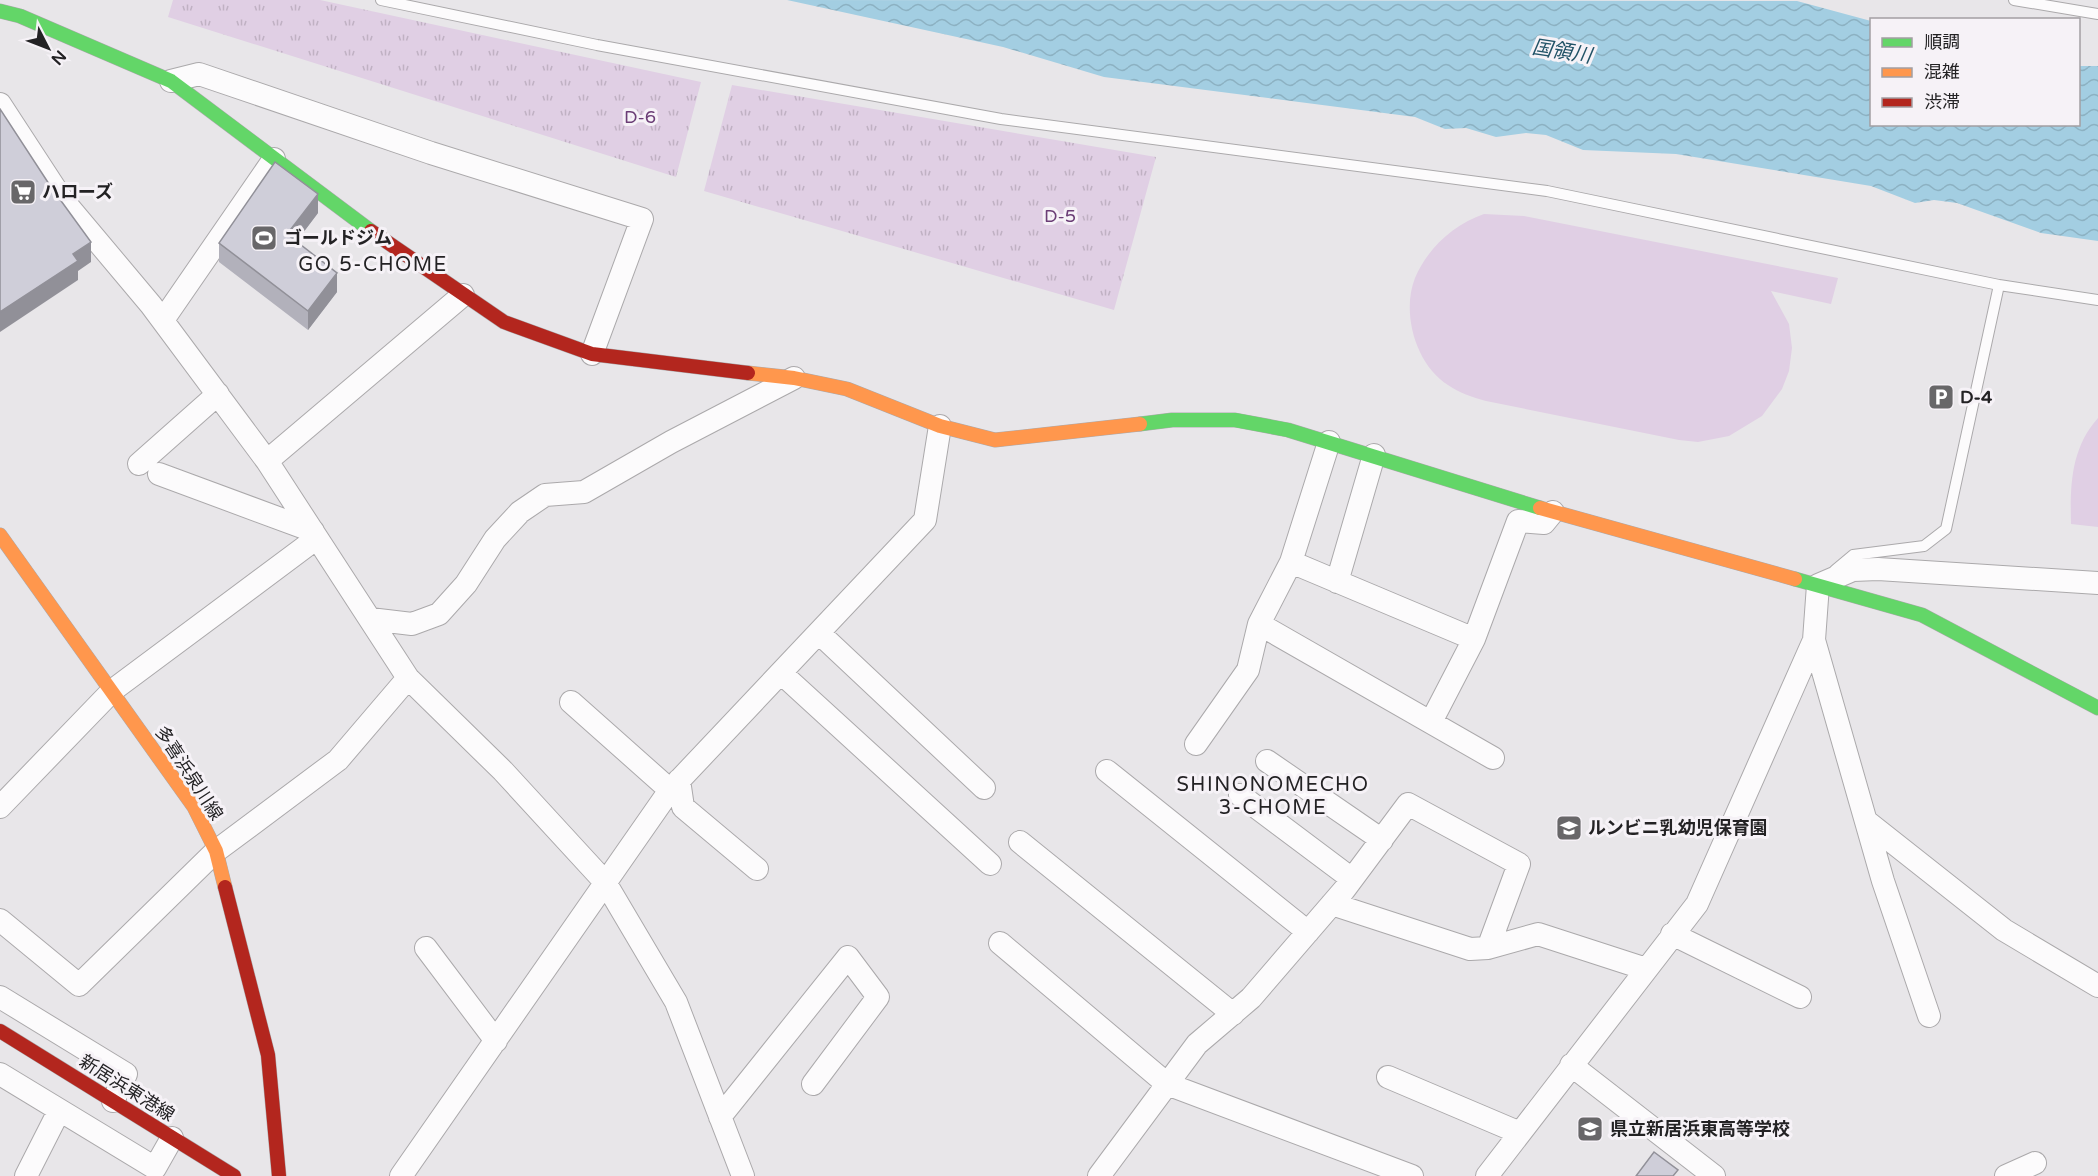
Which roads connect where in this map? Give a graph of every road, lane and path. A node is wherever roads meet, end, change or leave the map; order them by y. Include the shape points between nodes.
1 (381, 0) edge
2 (2014, 0) edge
3 (0, 11) edge
4 (2098, 14) edge
5 (171, 81) junction
6 (0, 104) edge
7 (274, 159) junction
8 (1999, 285) junction
9 (463, 295) junction
10 (2098, 300) edge
11 (163, 320) junction
12 (592, 354) junction
13 (794, 378) junction
14 (218, 394) junction
15 (940, 426) junction
16 (1329, 442) junction
17 (1374, 454) junction
18 (267, 461) junction
19 (139, 464) dead end
20 (159, 474) dead end
21 (1553, 512) junction
22 (315, 534) junction
23 (3, 542) edge
24 (1291, 562) junction
25 (1337, 582) junction
26 (2098, 583) edge
27 (1818, 585) junction
28 (370, 619) junction
29 (1259, 624) junction
30 (819, 633) junction
31 (1474, 639) junction
32 (1814, 640) junction
33 (782, 673) junction
34 (408, 678) junction
35 (112, 690) junction
36 (571, 702) dead end
37 (2098, 708) edge
38 (1431, 722) junction
39 (1196, 744) dead end
40 (1493, 758) dead end
41 (1267, 761) dead end
42 (1107, 771) dead end
43 (675, 785) junction
44 (984, 788) dead end
45 (1240, 795) dead end
46 (0, 807) edge
47 (1866, 821) junction
48 (1382, 840) junction
49 (1020, 842) dead end
50 (216, 851) junction
51 (990, 864) dead end
52 (758, 869) dead end
53 (1352, 879) junction
54 (605, 882) junction
55 (1332, 904) junction
56 (0, 920) edge
57 (1308, 932) junction
58 (1672, 934) junction
59 (1000, 943) dead end
60 (426, 948) dead end
61 (1488, 948) junction
62 (1646, 969) junction
63 (2098, 986) edge
64 (0, 997) edge
65 (1800, 997) dead end
66 (1233, 1014) junction
67 (1929, 1016) dead end
68 (0, 1031) edge
69 (496, 1041) junction
70 (1571, 1065) junction
71 (0, 1074) edge
72 (1388, 1077) dead end
73 (813, 1084) dead end
74 (1167, 1084) junction
75 (113, 1101) junction
76 (60, 1111) junction
77 (720, 1117) junction
78 (1520, 1132) junction
79 (172, 1138) junction
80 (2035, 1163) dead end
81 (26, 1176) edge
82 (234, 1176) edge
83 (279, 1176) edge
84 (401, 1176) edge
85 (743, 1176) edge
86 (1099, 1176) edge
87 (1412, 1176) edge
88 (1487, 1176) edge
89 (1714, 1176) edge
90 (2006, 1176) edge

1 - 8 lane via 597,45 1001,119 1547,191
2 - 4 lane
3 - 5 street
5 - 7 street
5 - 12 street via 199,74 642,219
6 - 11 street via 62,199
7 - 9 street via 409,260
7 - 11 street
8 - 10 lane
8 - 27 lane via 1946,530 1924,546 1853,555
9 - 12 street via 504,322
9 - 18 street
11 - 14 street
12 - 13 street
13 - 15 street via 847,388
13 - 28 street via 584,492 546,495 520,512 439,614 412,624
14 - 18 street
14 - 19 street
15 - 16 street via 995,440 1173,420 1235,420
15 - 30 street via 925,520
16 - 17 street
16 - 24 street
17 - 21 street
17 - 25 street
18 - 22 street
20 - 22 street
21 - 27 street
21 - 31 street via 1544,523 1518,521
22 - 28 street
22 - 35 street
23 - 35 street, 多喜浜泉川線
24 - 25 street
24 - 29 street
25 - 31 street
26 - 27 street via 1878,569 1853,570
27 - 32 street
27 - 37 street via 1922,615
28 - 34 street
29 - 38 street
29 - 39 street via 1248,670
30 - 33 street
30 - 44 street
31 - 38 street
32 - 47 street
32 - 58 street via 1697,904
33 - 43 street
33 - 51 street
34 - 50 street via 338,760
34 - 54 street via 503,771
35 - 46 street
35 - 50 street, 多喜浜泉川線 via 194,807
36 - 43 street
38 - 40 street
41 - 48 street
42 - 57 street
43 - 52 street via 683,807
43 - 54 street
45 - 53 street
47 - 63 street via 2004,930
47 - 67 street
48 - 53 street
48 - 61 street via 1408,804 1519,864
49 - 66 street
50 - 56 street via 79,985
50 - 83 street, 多喜浜泉川線 via 268,1055
53 - 55 street
54 - 69 street
54 - 77 street via 676,1002
55 - 57 street
55 - 61 street via 1470,949
57 - 66 street
58 - 62 street
58 - 65 street
59 - 74 street
60 - 69 street
61 - 62 street via 1538,934
62 - 70 street
64 - 75 street via 126,1074
66 - 74 street via 1197,1044
68 - 75 street, 新居浜東港線
69 - 84 street
70 - 78 street
70 - 89 street
71 - 76 street
72 - 78 street
73 - 77 street via 878,997 848,957
74 - 86 street
74 - 87 street
75 - 79 street, 新居浜東港線
76 - 79 street via 155,1168
76 - 81 street
77 - 85 street
78 - 88 street
79 - 82 street, 新居浜東港線
80 - 90 street

